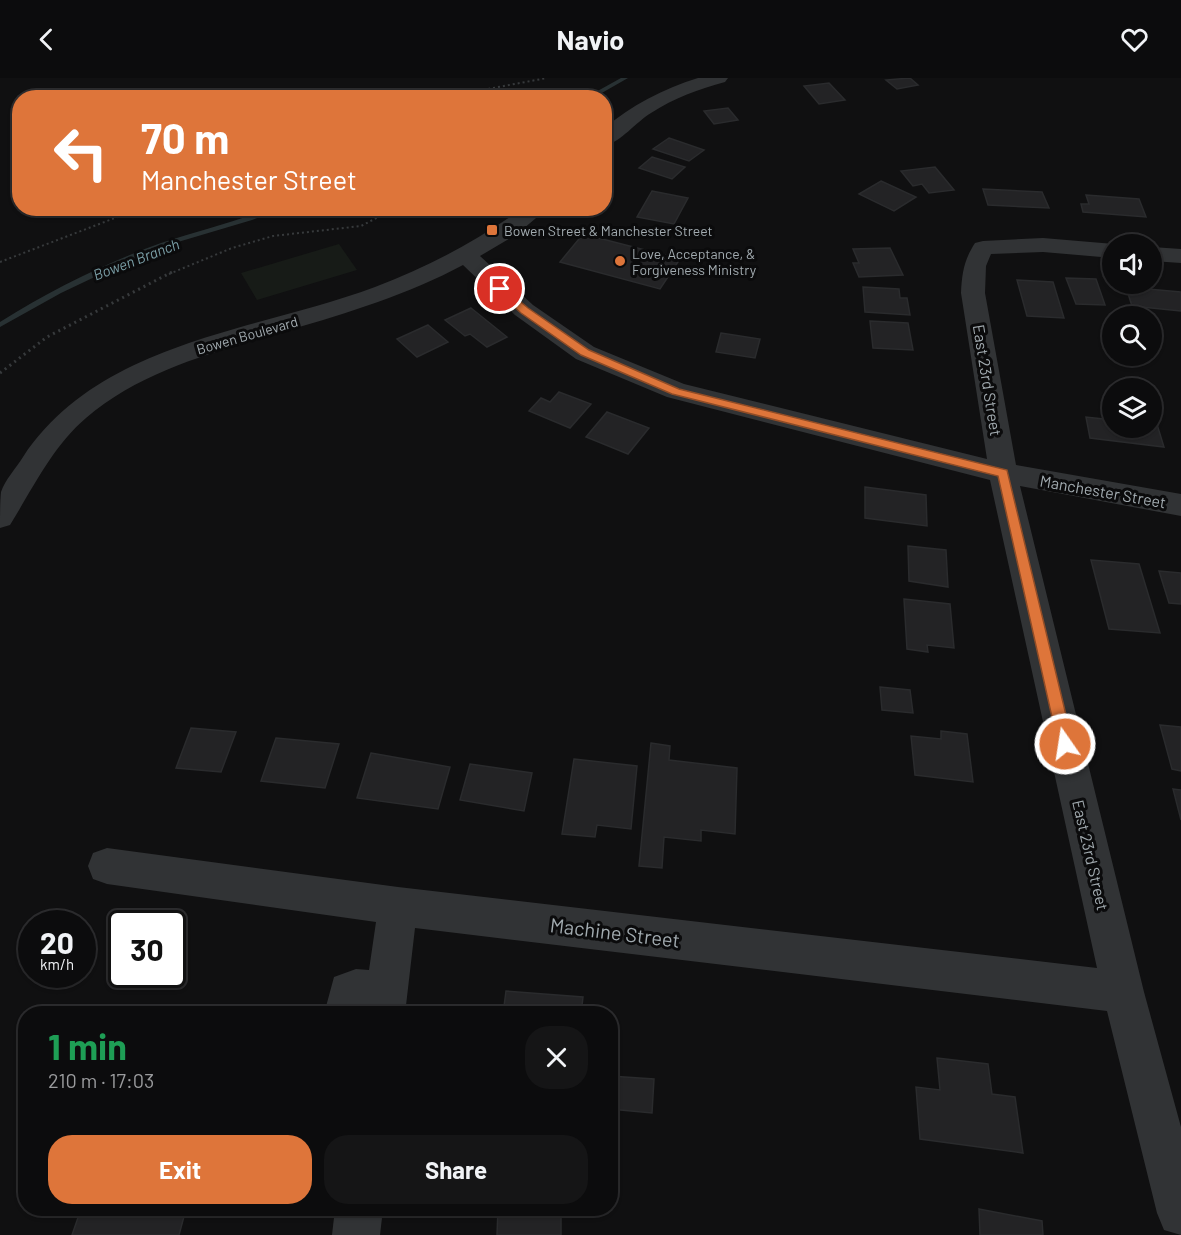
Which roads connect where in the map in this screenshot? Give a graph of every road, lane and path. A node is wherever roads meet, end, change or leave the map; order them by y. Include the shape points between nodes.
1 (547, 78) edge
2 (719, 78) edge
3 (482, 90) edge
4 (612, 133) edge
5 (120, 216) edge
6 (380, 216) edge
7 (526, 216) edge
8 (1102, 250) edge
9 (1162, 255) edge
10 (467, 256) junction
11 (1181, 256) edge
12 (0, 262) edge
13 (0, 373) edge
14 (1003, 473) junction
15 (1181, 505) edge
16 (0, 517) edge
17 (107, 866) dead end
18 (398, 906) junction
19 (1123, 992) junction
20 (386, 1003) edge
21 (346, 1006) edge
22 (1181, 1213) edge
23 (358, 1216) edge
24 (356, 1235) edge

1 - 3 path
2 - 4 street via 647,106
5 - 12 path
6 - 13 path via 361,226 273,236 153,280 47,337
7 - 10 street, Bowen Boulevard
8 - 14 street, East 23rd Street via 1043,245 983,248 974,266 973,293
9 - 11 street
10 - 14 street, Manchester Street via 551,330 633,375 676,392 759,414
10 - 16 street, Bowen Boulevard via 365,300 194,350 117,384 62,425
14 - 15 street, Manchester Street
14 - 19 street, East 23rd Street
17 - 18 street, Machine Street
18 - 19 street, Machine Street
18 - 20 street
19 - 22 street, East 23rd Street
20 - 21 street via 356,990 349,992
23 - 24 street

